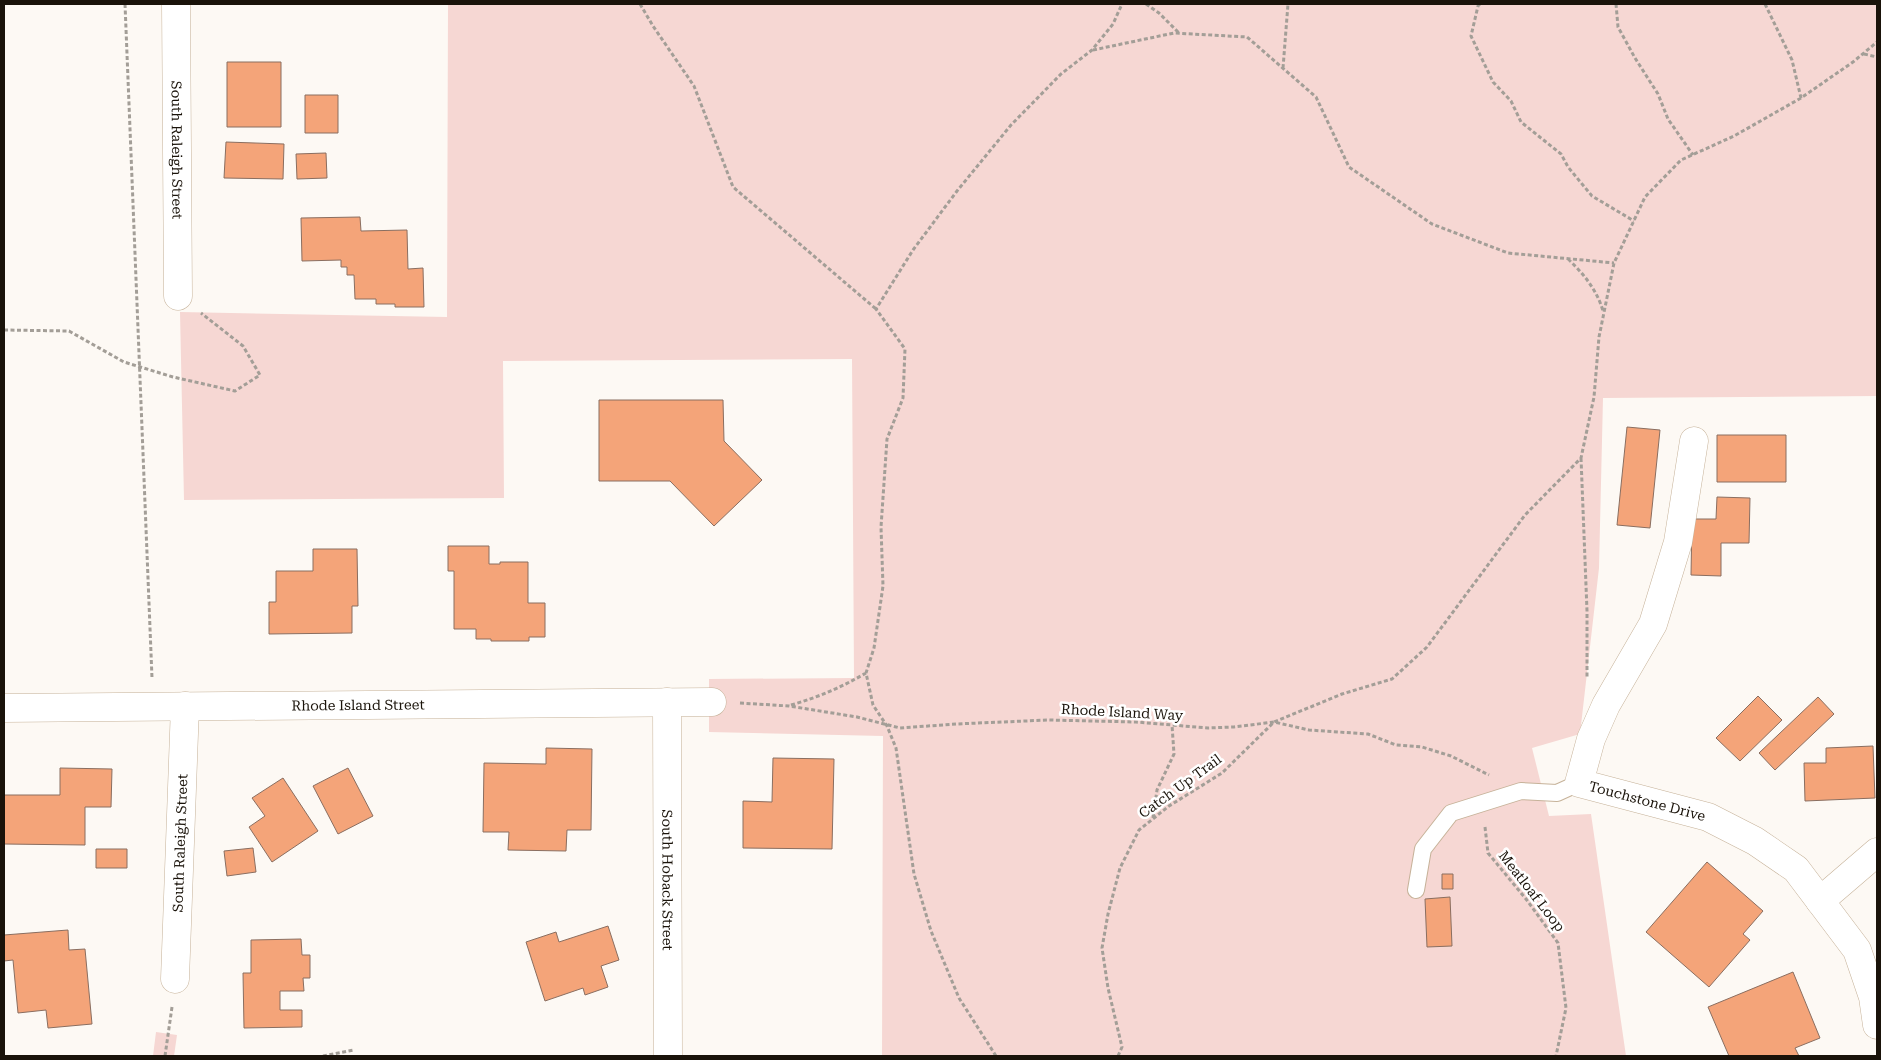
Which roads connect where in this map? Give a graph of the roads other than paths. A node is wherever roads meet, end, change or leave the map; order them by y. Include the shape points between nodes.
1 (176, 4) edge
2 (178, 296) road end
3 (1694, 441) dead end
4 (667, 702) junction
5 (712, 702) road end
6 (185, 706) junction
7 (4, 708) edge
8 (1579, 783) junction
9 (1877, 852) edge
10 (1416, 890) dead end
11 (1820, 900) junction
12 (176, 979) road end
13 (1877, 1025) edge
14 (668, 1056) edge

1 - 2 street, South Raleigh Street
3 - 8 street, Touchstone Drive via 1678,542 1653,624 1606,705 1591,739
4 - 5 street, Rhode Island Street
4 - 6 street, Rhode Island Street
4 - 14 street, South Hoback Street
6 - 7 street, Rhode Island Street
6 - 12 street, South Raleigh Street
8 - 10 lane via 1557,793 1521,791 1451,813 1423,849
8 - 11 street, Touchstone Drive via 1708,817 1755,841 1796,869
9 - 11 street
11 - 13 street, Touchstone Drive via 1857,950 1873,997

